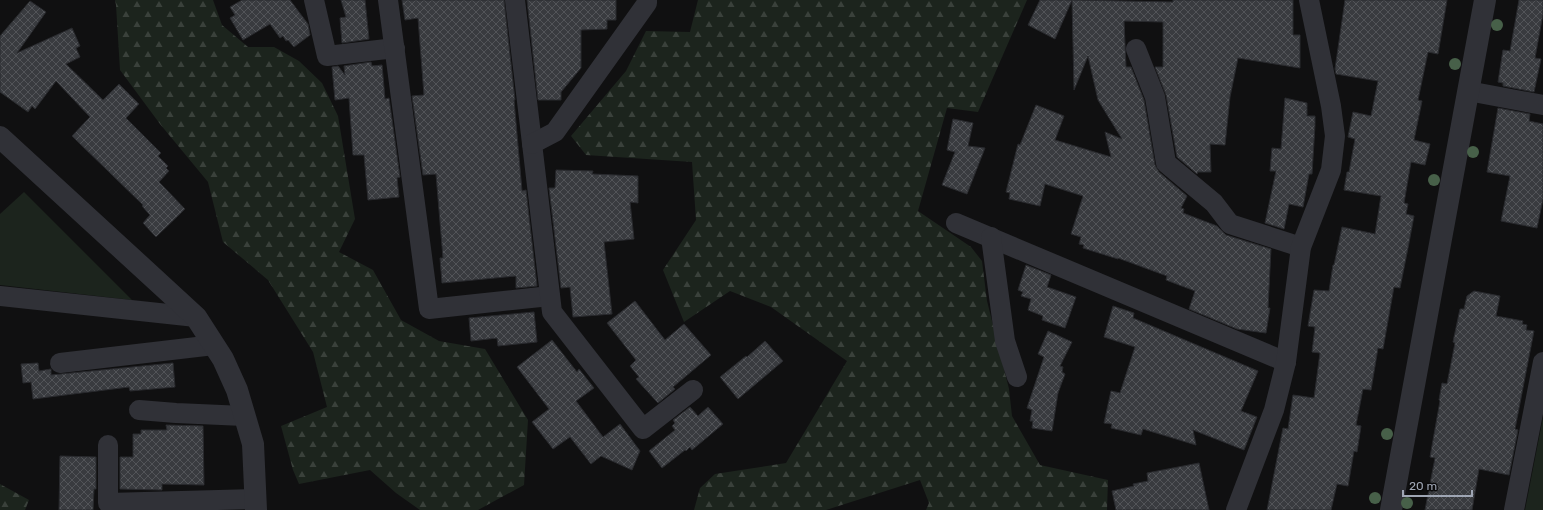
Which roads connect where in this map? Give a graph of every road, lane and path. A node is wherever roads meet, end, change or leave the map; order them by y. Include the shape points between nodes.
1 (314, 0) edge
2 (388, 0) edge
3 (515, 0) edge
4 (647, 0) edge
5 (1309, 0) edge
6 (1485, 0) edge
7 (395, 48) junction
8 (1136, 49) dead end
9 (1468, 91) junction
10 (1543, 105) edge
11 (0, 137) edge
12 (532, 144) junction
13 (956, 223) dead end
14 (990, 237) junction
15 (1301, 246) junction
16 (0, 296) edge
17 (550, 296) junction
18 (196, 317) junction
19 (214, 345) junction
20 (1286, 362) junction
21 (1543, 362) edge
22 (60, 363) dead end
23 (1017, 377) dead end
24 (693, 390) dead end
25 (139, 410) dead end
26 (244, 416) junction
27 (108, 445) dead end
28 (255, 504) edge
29 (1236, 510) edge
30 (1391, 510) edge
31 (1514, 510) edge

1 - 7 street via 327,56
2 - 7 street
3 - 12 street
4 - 12 street via 555,132
5 - 15 street via 1332,106 1335,136 1331,170
6 - 9 street
7 - 17 street via 429,309
8 - 15 street via 1155,97 1166,163 1214,202 1230,224
9 - 10 street
9 - 30 street
11 - 18 street
12 - 17 street
13 - 14 street
14 - 20 street
14 - 23 street via 1005,341
15 - 20 street
16 - 18 street
17 - 24 street via 552,312 643,429
18 - 19 street
19 - 22 street
19 - 26 street via 237,390
20 - 29 street via 1274,410
21 - 31 street
25 - 26 street
26 - 28 street via 253,444
27 - 28 street via 108,502

